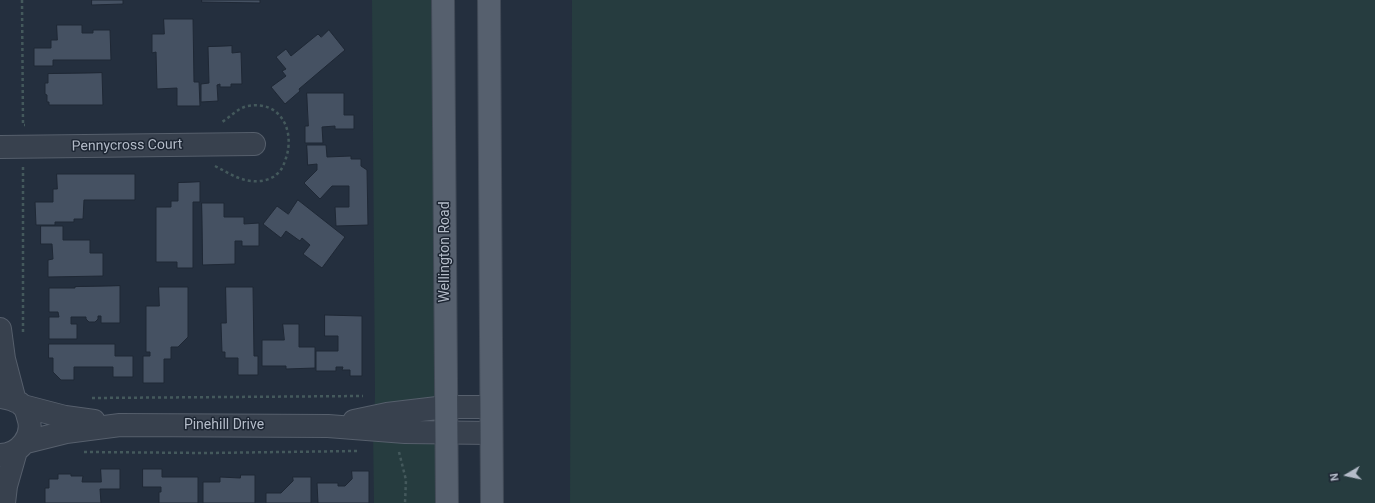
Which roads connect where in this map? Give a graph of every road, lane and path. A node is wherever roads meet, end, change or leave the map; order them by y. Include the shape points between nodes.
1 (22, 0) edge
2 (443, 0) edge
3 (489, 0) edge
4 (23, 125) dead end
5 (254, 144) dead end
6 (0, 147) edge
7 (23, 166) dead end
8 (0, 329) edge
9 (24, 336) dead end
10 (366, 396) dead end
11 (89, 398) dead end
12 (13, 401) edge
13 (446, 407) junction
14 (491, 407) junction
15 (120, 425) junction
16 (328, 426) junction
17 (447, 432) junction
18 (491, 433) junction
19 (14, 449) edge
20 (360, 451) dead end
21 (399, 451) dead end
22 (80, 452) dead end
23 (4, 503) edge
24 (405, 503) edge
25 (447, 503) edge
26 (492, 503) edge

1 - 4 path
2 - 13 main road, Wellington Road
3 - 14 main road
5 - 6 street, Pennycross Court
7 - 9 path
8 - 12 street
10 - 11 path
12 - 15 street, Pinehill Drive via 65,417
12 - 19 street via 29,420 30,430
13 - 14 street, Pinehill Drive
13 - 16 street, Pinehill Drive via 387,414
13 - 17 main road, Wellington Road
14 - 18 main road
15 - 16 street, Pinehill Drive
15 - 19 street, Pinehill Drive via 66,432
16 - 17 street, Pinehill Drive via 405,432
17 - 18 street, Pinehill Drive
17 - 25 main road, Wellington Road
18 - 26 main road
19 - 23 street
20 - 22 path
21 - 24 path via 406,480

